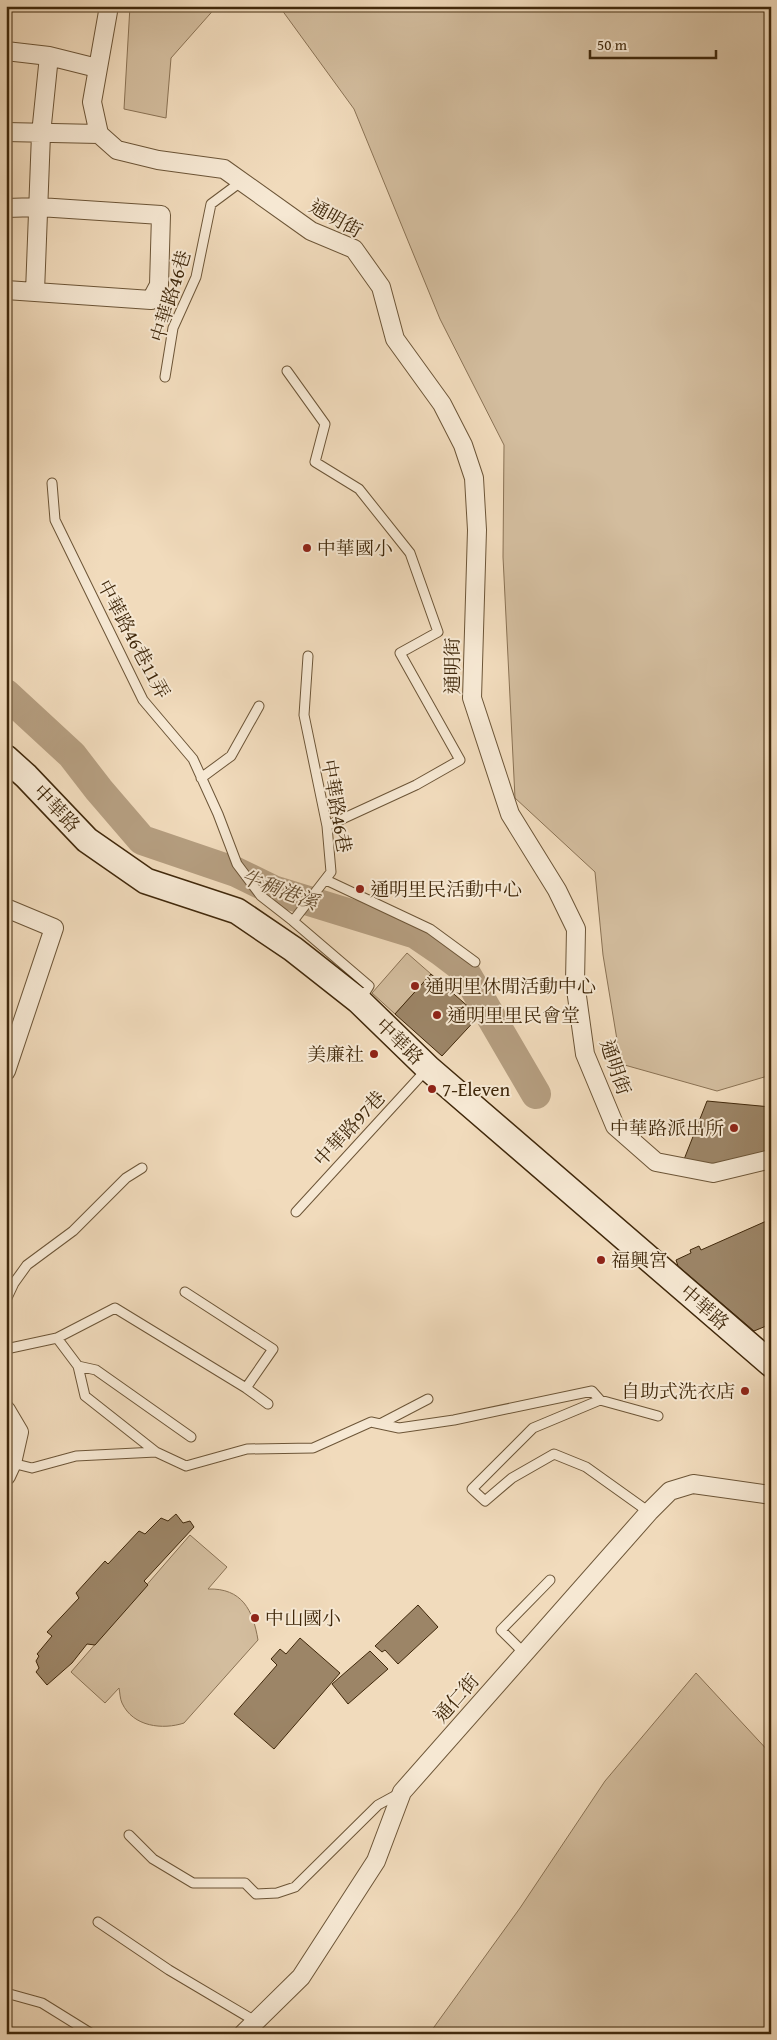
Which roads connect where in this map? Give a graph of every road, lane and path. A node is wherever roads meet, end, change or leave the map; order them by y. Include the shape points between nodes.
1 (109, 6) edge
2 (6, 51) edge
3 (49, 56) junction
4 (97, 68) junction
5 (6, 132) edge
6 (41, 134) junction
7 (99, 134) junction
8 (242, 181) junction
9 (39, 207) junction
10 (6, 208) edge
11 (6, 290) edge
12 (35, 292) junction
13 (287, 372) dead end
14 (165, 377) dead end
15 (52, 483) dead end
16 (308, 656) dead end
17 (259, 706) dead end
18 (6, 758) edge
19 (201, 778) junction
20 (327, 826) junction
21 (324, 883) junction
22 (6, 908) edge
23 (295, 918) junction
24 (475, 962) dead end
25 (359, 1001) junction
26 (428, 1068) junction
27 (6, 1071) edge
28 (771, 1159) edge
29 (142, 1168) dead end
30 (296, 1212) dead end
31 (185, 1292) dead end
32 (6, 1300) edge
33 (57, 1338) junction
34 (6, 1349) edge
35 (771, 1364) edge
36 (78, 1366) junction
37 (246, 1388) junction
38 (428, 1399) dead end
39 (600, 1400) junction
40 (268, 1404) dead end
41 (6, 1410) edge
42 (658, 1416) dead end
43 (380, 1424) junction
44 (192, 1438) dead end
45 (156, 1452) junction
46 (9, 1470) edge
47 (771, 1495) edge
48 (649, 1512) junction
49 (550, 1580) dead end
50 (524, 1654) junction
51 (402, 1792) junction
52 (129, 1835) dead end
53 (98, 1922) dead end
54 (6, 1993) edge
55 (255, 2021) junction
56 (92, 2034) edge
57 (243, 2034) edge

1 - 4 street
2 - 3 street
3 - 4 street
3 - 6 street
4 - 7 street via 92,102
5 - 6 street
6 - 7 street
6 - 9 street
7 - 8 street, 通明街 via 117,150 158,160 224,169
8 - 14 lane, 中華路46巷 via 211,204 196,277 173,328
8 - 28 street, 通明街 via 311,231 354,249 381,288 395,339 442,404 463,445 474,478 478,530 472,698 510,814 557,890 576,929 575,982 585,1054 614,1126 656,1162 713,1173
9 - 10 street
9 - 12 street
9 - 12 street via 161,215 159,285 151,300
11 - 12 street
13 - 20 lane via 325,424 315,462 359,489 410,553 438,632 400,652 460,760 416,785
15 - 19 lane, 中華路46巷11弄 via 55,520 143,700 193,759
16 - 20 lane, 中華路46巷 via 304,715
17 - 19 lane via 231,756
18 - 25 street, 中華路 via 87,840 146,881 237,911 293,949
19 - 23 lane, 中華路46巷11弄 via 237,864 261,896
20 - 21 lane, 中華路46巷 via 331,872
21 - 23 lane
21 - 24 lane via 430,929
22 - 27 street via 54,928
23 - 25 lane via 369,986
25 - 26 street, 中華路
26 - 30 lane, 中華路97巷
26 - 35 street, 中華路
29 - 32 lane via 126,1178 73,1230 28,1265
31 - 37 lane via 273,1349
33 - 34 lane
33 - 36 lane
33 - 37 lane via 115,1308
36 - 44 lane via 96,1370
36 - 45 lane via 85,1396
37 - 40 lane
38 - 43 lane
39 - 42 lane
39 - 43 lane via 592,1391 408,1427
39 - 48 lane via 533,1428 472,1489 485,1501 512,1478 554,1454 586,1467
41 - 46 street via 19,1432
43 - 45 lane via 370,1422 313,1448 247,1449 186,1466
45 - 46 lane via 76,1456 32,1468
47 - 48 street, 通仁街 via 693,1484 670,1491
48 - 50 street, 通仁街
49 - 50 lane via 501,1630
50 - 51 street, 通仁街
51 - 52 lane via 378,1804 295,1887 277,1893 256,1894 245,1883 193,1883 153,1859
51 - 55 street, 通仁街 via 376,1861 301,1978
53 - 55 lane
54 - 56 lane via 42,2002
55 - 57 street, 通仁街

